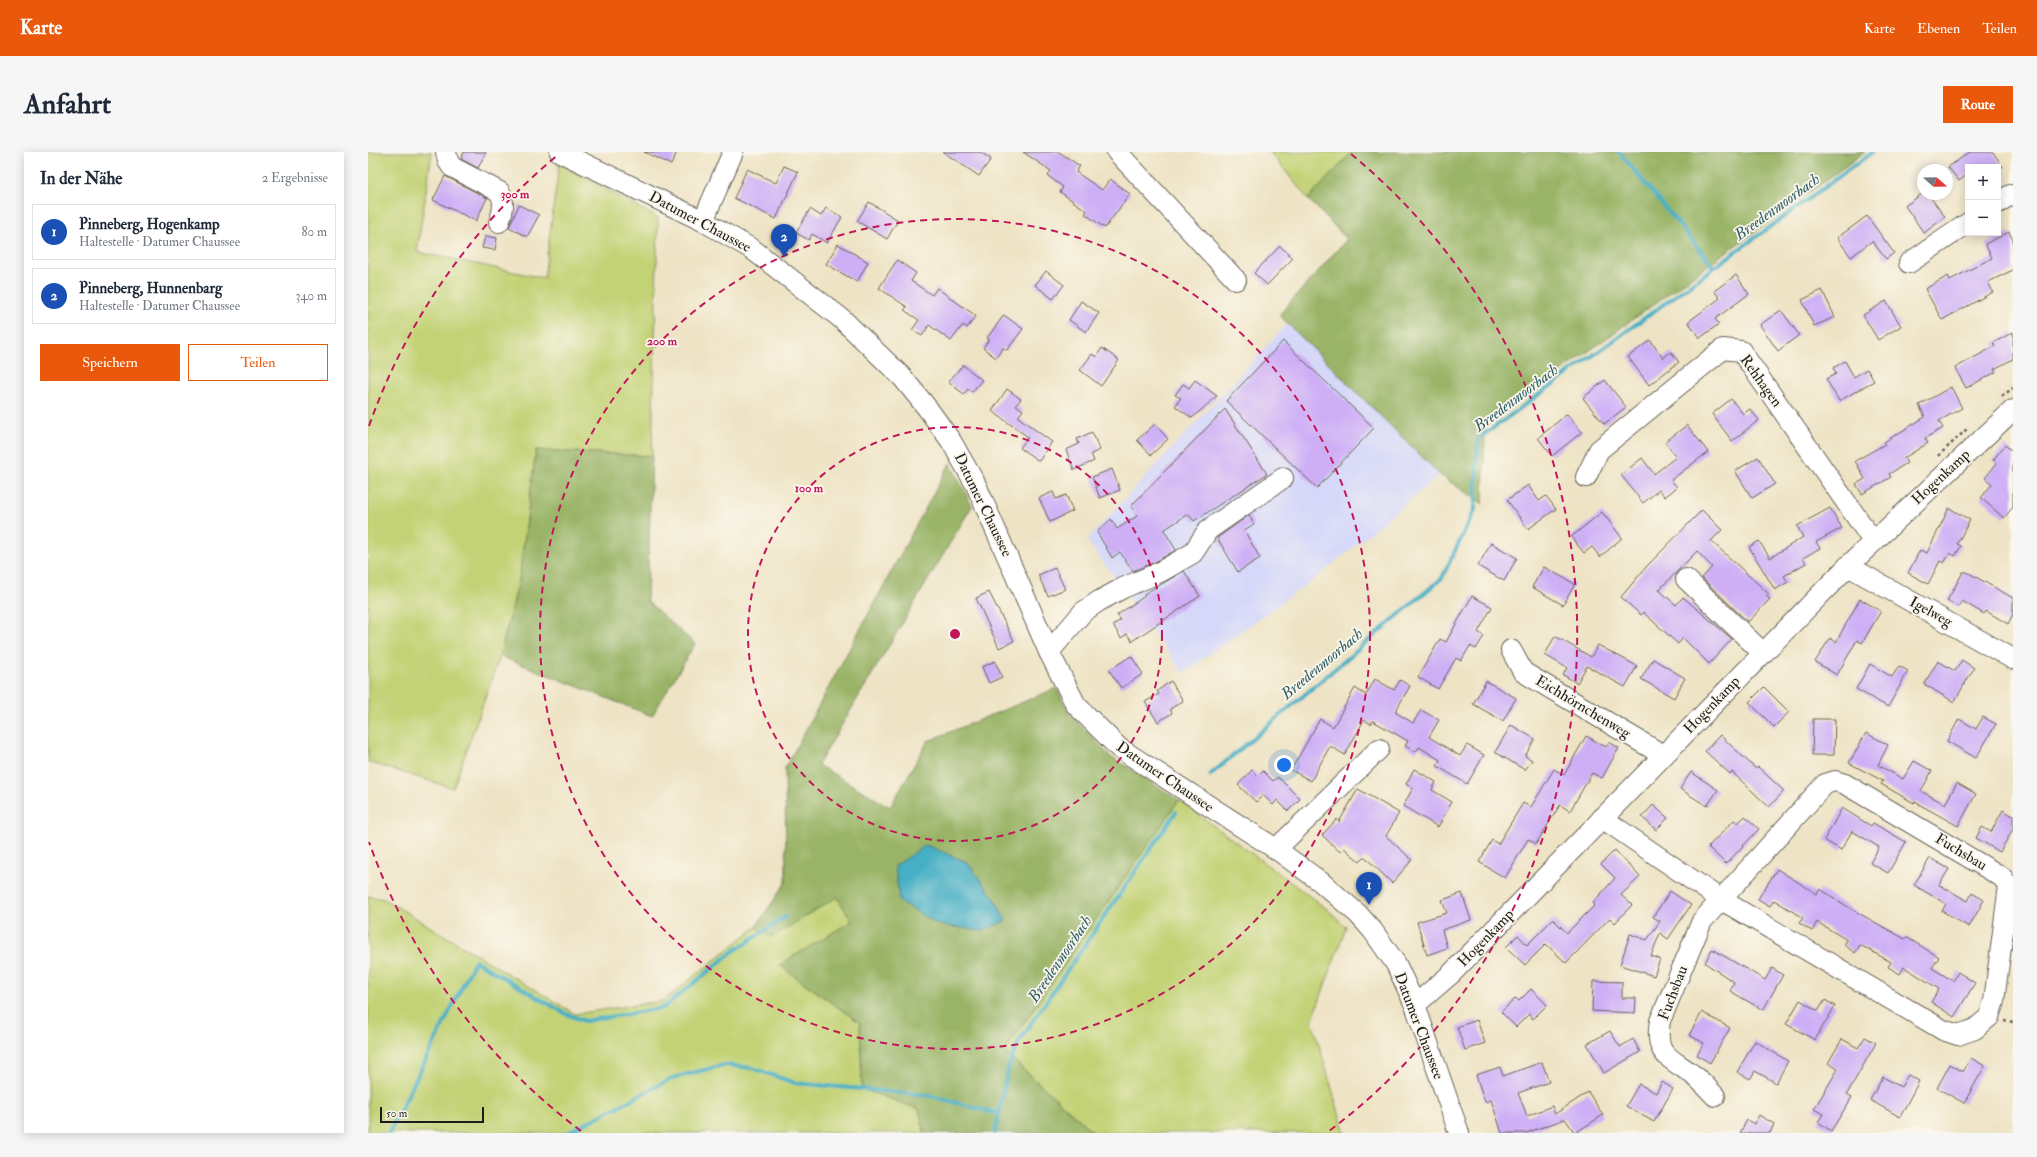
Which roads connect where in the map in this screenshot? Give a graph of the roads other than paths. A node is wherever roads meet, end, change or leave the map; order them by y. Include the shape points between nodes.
1 (446, 152) edge
2 (560, 152) edge
3 (733, 152) edge
4 (1117, 152) edge
5 (2013, 196) edge
6 (2001, 201) edge
7 (499, 222) dead end
8 (703, 222) junction
9 (1965, 225) edge
10 (1909, 263) dead end
11 (1236, 280) dead end
12 (2013, 410) edge
13 (1586, 477) dead end
14 (1283, 478) dead end
15 (1873, 541) junction
16 (1848, 566) junction
17 (1686, 579) dead end
18 (1511, 650) dead end
19 (1049, 652) junction
20 (1763, 653) junction
21 (2013, 659) edge
22 (1379, 749) dead end
23 (1663, 755) junction
24 (1602, 818) junction
25 (1276, 849) junction
26 (1720, 899) junction
27 (1415, 1005) junction
28 (1715, 1096) dead end
29 (1459, 1133) edge

1 - 7 street via 452,167 500,192 504,208
2 - 8 street, Datumer Chaussee
3 - 8 street
4 - 11 street
5 - 6 street via 2010,195
8 - 19 street, Datumer Chaussee via 752,249 842,319 902,377 928,409 951,441 976,485
9 - 10 street
12 - 15 street, Hogenkamp
13 - 15 street, Rehhagen via 1599,450 1722,349 1741,351
14 - 19 street via 1208,530 1193,553 1160,572 1117,591 1083,612
15 - 16 street, Hogenkamp
16 - 20 street, Hogenkamp
16 - 21 street, Igelweg
17 - 20 street
18 - 23 street, Eichhörnchenweg via 1523,672
19 - 25 street, Datumer Chaussee via 1076,705 1119,748
20 - 23 street, Hogenkamp
22 - 25 street
23 - 24 street, Hogenkamp
24 - 26 street, Fuchsbau
24 - 27 street, Hogenkamp via 1452,974
25 - 27 street, Datumer Chaussee via 1321,882 1373,930 1396,964
26 - 26 street, Fuchsbau via 1943,1030 1958,1035 1974,1029 1989,1017 1994,1002 2007,884 2002,877 1845,784 1834,781 1825,784
26 - 28 street, Fuchsbau via 1702,921 1660,1021 1658,1037 1662,1050 1672,1062 1693,1075
27 - 29 street, Datumer Chaussee

